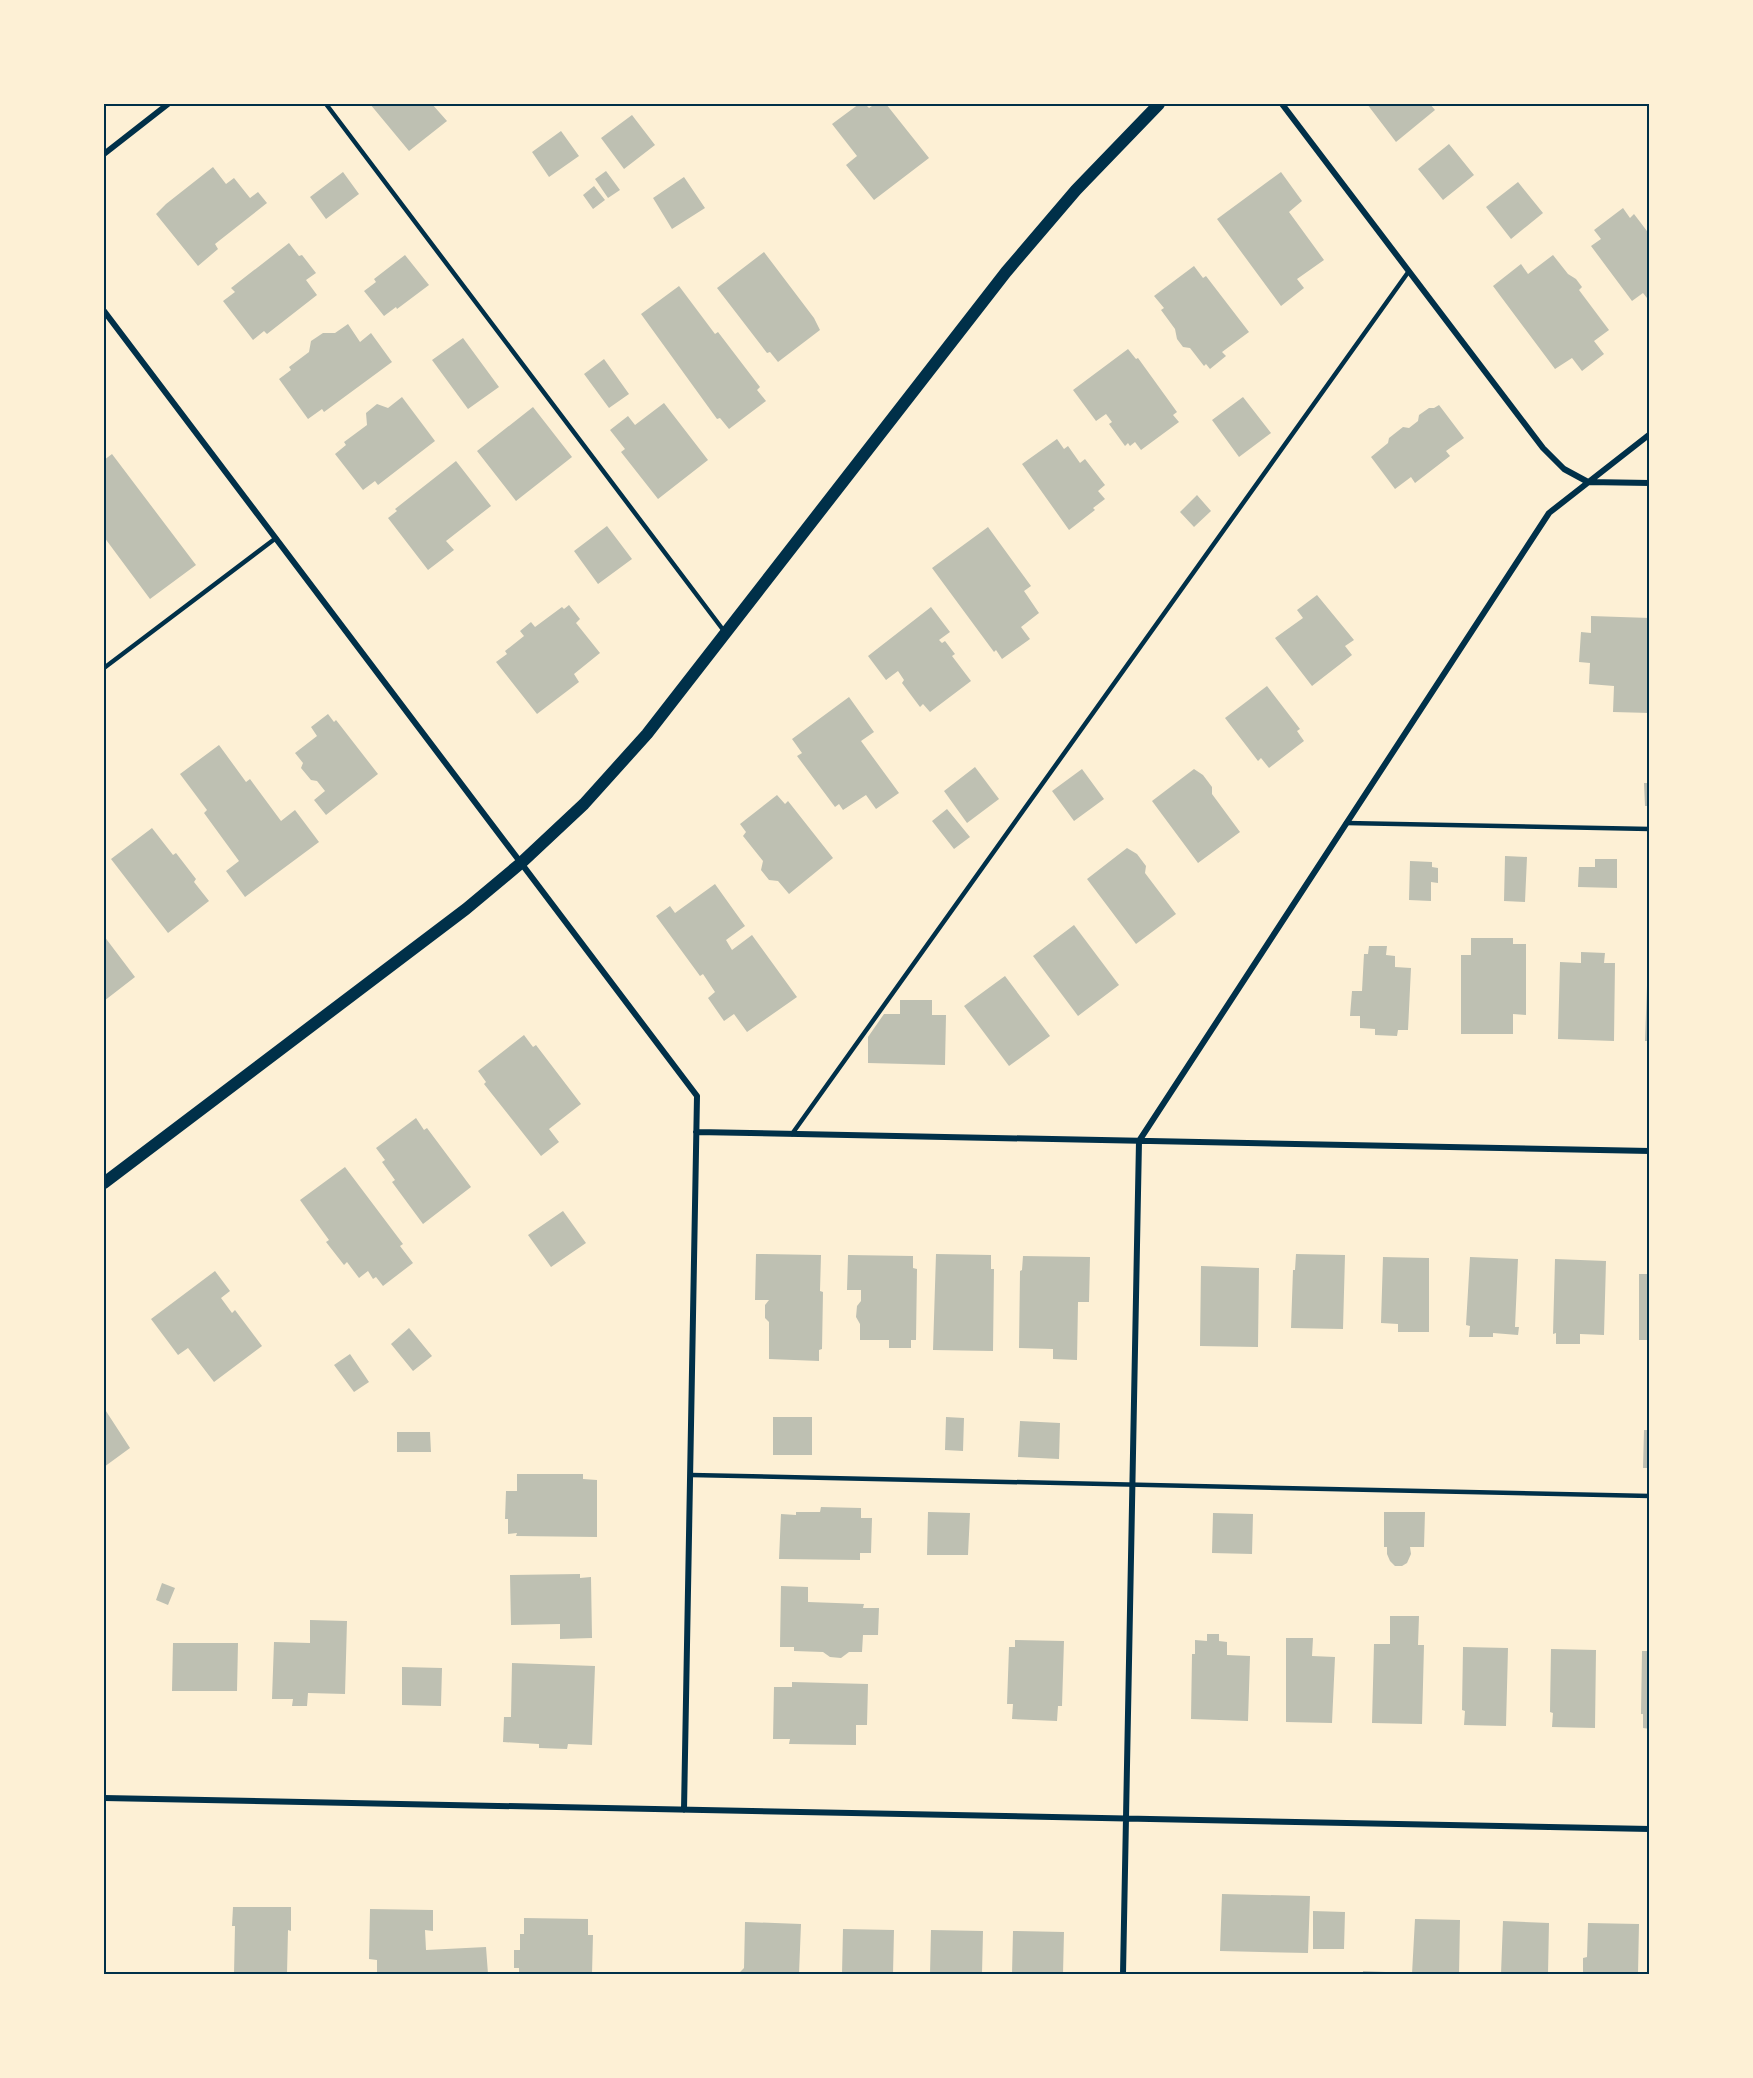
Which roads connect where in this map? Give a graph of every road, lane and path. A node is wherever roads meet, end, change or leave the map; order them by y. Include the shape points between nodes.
1 (168, 104) edge
2 (326, 104) edge
3 (1159, 104) edge
4 (1282, 104) edge
5 (104, 154) edge
6 (1409, 271) junction
7 (104, 311) edge
8 (1650, 434) edge
9 (1588, 482) junction
10 (1650, 483) edge
11 (276, 538) junction
12 (726, 633) junction
13 (104, 668) edge
14 (1346, 823) junction
15 (1650, 829) edge
16 (520, 863) junction
17 (696, 1132) junction
18 (792, 1134) junction
19 (1139, 1141) junction
20 (1650, 1150) edge
21 (104, 1183) edge
22 (691, 1475) junction
23 (1133, 1485) junction
24 (1650, 1496) edge
25 (104, 1798) edge
26 (684, 1810) junction
27 (1126, 1818) junction
28 (1650, 1828) edge
29 (1123, 1974) edge

1 - 5 street
2 - 12 lane
3 - 12 main road via 1076,190 1006,272
4 - 6 street
6 - 9 street via 1543,448 1564,469
6 - 18 lane
7 - 11 street
8 - 9 street
9 - 10 street
9 - 14 street via 1549,513
11 - 13 lane
11 - 16 street
12 - 16 main road via 639,743 584,804
14 - 15 lane
14 - 19 street
16 - 17 street via 697,1096
16 - 21 main road via 466,909
17 - 18 street
17 - 22 street
18 - 19 street
19 - 20 street
19 - 23 street
22 - 23 lane
22 - 26 street
23 - 24 lane
23 - 27 street
25 - 26 street
26 - 27 street
27 - 28 street
27 - 29 street

